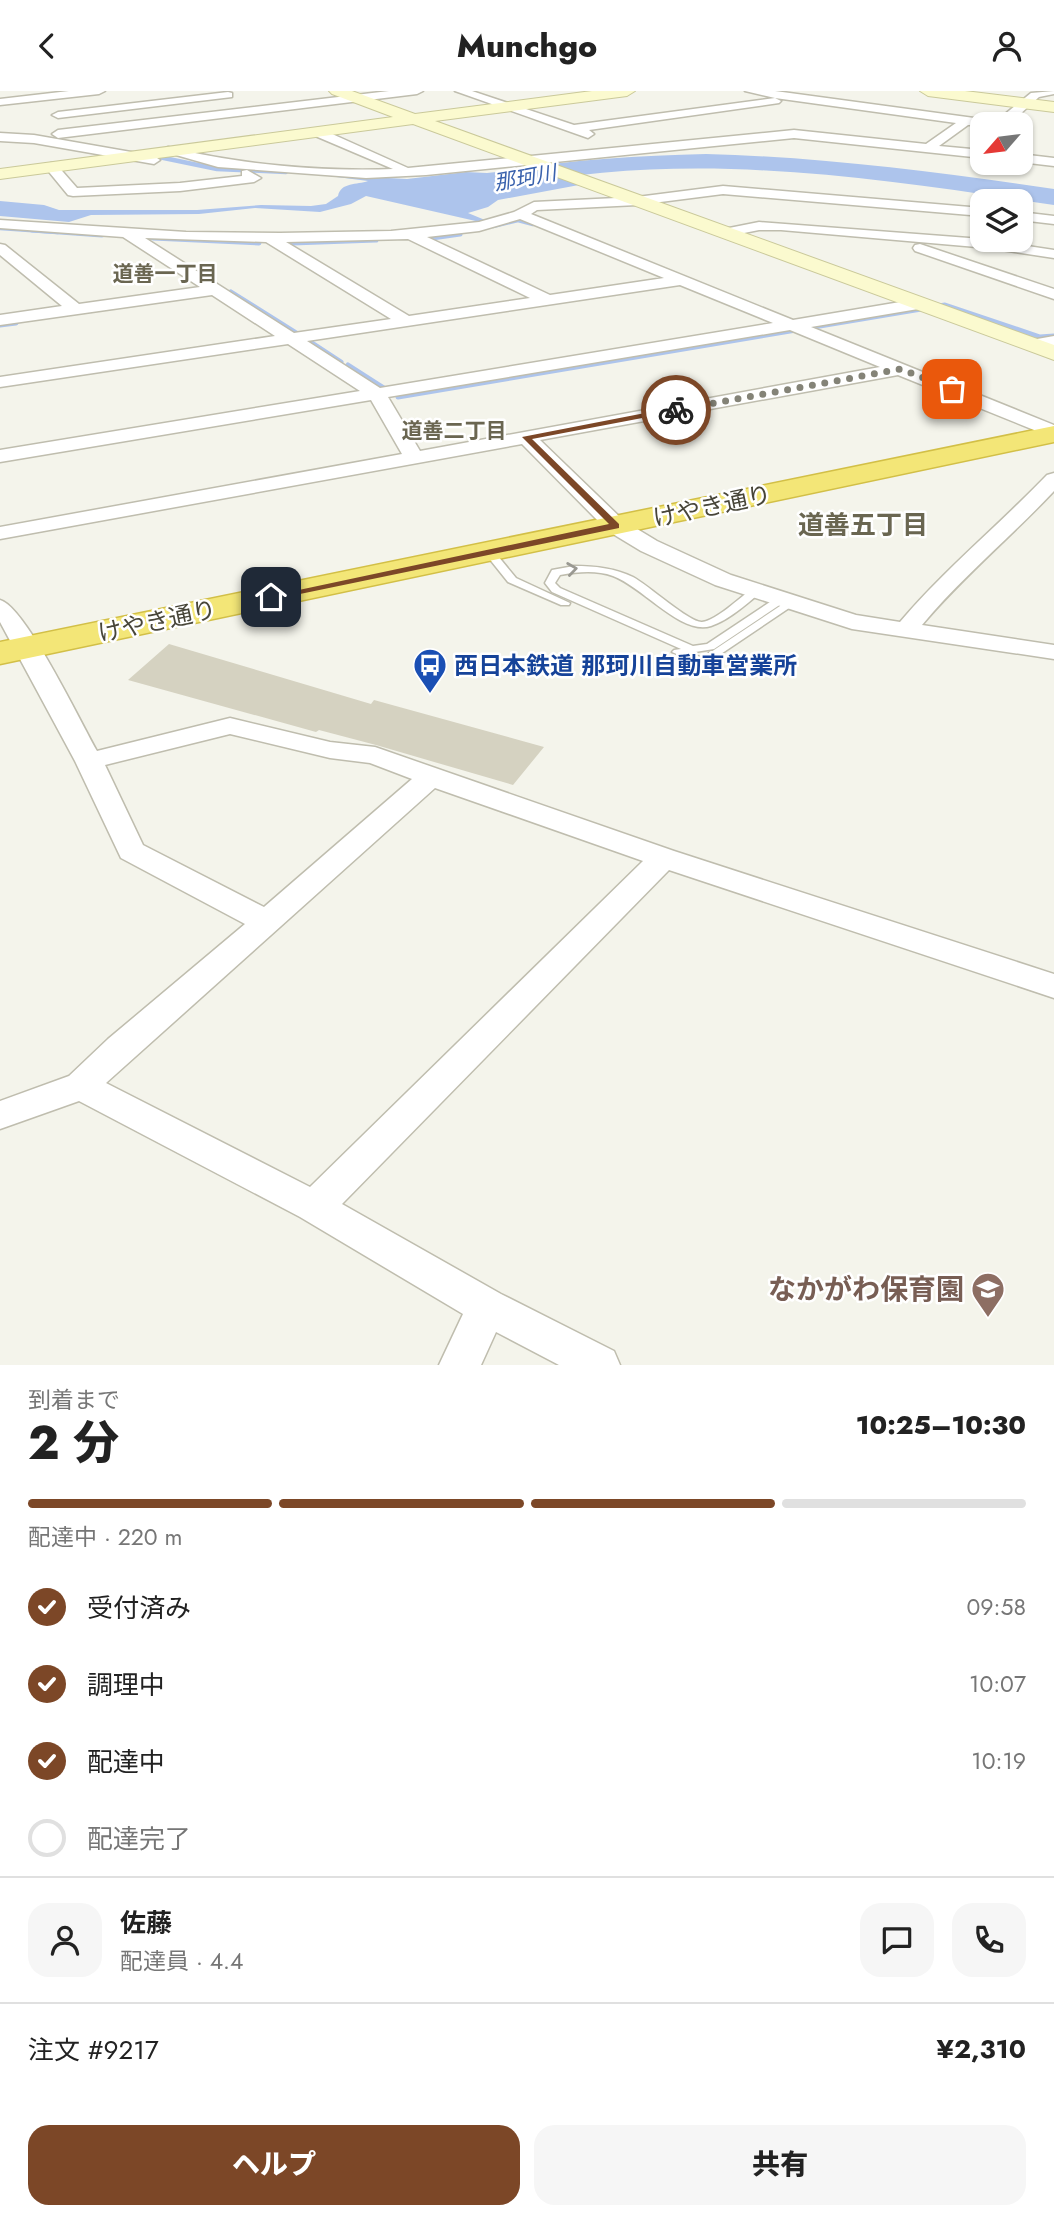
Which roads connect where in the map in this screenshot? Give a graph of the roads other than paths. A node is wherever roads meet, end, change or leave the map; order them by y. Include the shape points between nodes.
1 (8, 91) edge
2 (100, 91) edge
3 (337, 91) edge
4 (417, 91) edge
5 (461, 91) edge
6 (626, 91) edge
7 (751, 91) edge
8 (928, 91) edge
9 (1051, 91) edge
10 (223, 93) edge
11 (357, 98) junction
12 (797, 98) junction
13 (25, 100) junction
14 (0, 103) edge
15 (1025, 104) junction
16 (507, 107) junction
17 (1054, 107) edge
18 (876, 108) junction
19 (264, 110) junction
20 (1017, 112) edge
21 (58, 115) junction
22 (658, 117) junction
23 (414, 119) junction
24 (966, 121) junction
25 (970, 122) edge
26 (573, 129) junction
27 (0, 131) edge
28 (91, 131) junction
29 (317, 132) junction
30 (0, 137) edge
31 (598, 137) dead end
32 (826, 137) junction
33 (735, 140) junction
34 (611, 141) dead end
35 (928, 148) junction
36 (636, 150) junction
37 (162, 152) junction
38 (970, 153) edge
39 (136, 155) junction
40 (1033, 160) edge
41 (530, 162) junction
42 (1054, 162) edge
43 (51, 167) junction
44 (410, 172) junction
45 (0, 174) edge
46 (634, 199) junction
47 (970, 211) edge
48 (522, 215) junction
49 (1033, 218) edge
50 (1054, 220) edge
51 (0, 223) edge
52 (126, 233) junction
53 (724, 233) junction
54 (411, 235) junction
55 (883, 235) junction
56 (271, 239) junction
57 (970, 240) edge
58 (0, 248) edge
59 (1033, 248) edge
60 (1054, 254) edge
61 (683, 280) junction
62 (212, 290) junction
63 (1054, 294) edge
64 (547, 300) junction
65 (918, 304) junction
66 (75, 309) junction
67 (0, 320) edge
68 (405, 321) junction
69 (793, 324) junction
70 (289, 339) junction
71 (1054, 341) edge
72 (1032, 345) junction
73 (1054, 353) edge
74 (901, 369) junction
75 (0, 382) edge
76 (376, 393) junction
77 (526, 437) junction
78 (1051, 437) edge
79 (0, 456) edge
80 (414, 457) junction
81 (1054, 479) edge
82 (616, 526) junction
83 (0, 533) edge
84 (489, 551) junction
85 (512, 580) junction
86 (553, 586) junction
87 (756, 591) junction
88 (785, 602) junction
89 (572, 606) junction
90 (0, 607) edge
91 (905, 631) junction
92 (13, 651) edge
93 (1054, 652) edge
94 (89, 761) junction
95 (431, 777) junction
96 (664, 858) junction
97 (267, 922) junction
98 (1054, 986) edge
99 (81, 1086) junction
100 (0, 1115) edge
101 (313, 1206) junction
102 (487, 1307) junction
103 (460, 1365) edge
104 (599, 1365) edge

1 - 13 street
2 - 13 street
3 - 11 street
4 - 11 street
5 - 16 street
6 - 16 street
7 - 12 street
8 - 15 street
9 - 15 street via 1035,95
10 - 19 street
10 - 21 street
11 - 19 street
11 - 23 street
12 - 18 street
12 - 22 street
13 - 14 street
13 - 21 street
15 - 17 street
15 - 20 street
16 - 23 street
16 - 26 street
18 - 24 street
18 - 32 street
19 - 28 street
21 - 28 street
22 - 26 street
22 - 33 street
23 - 29 street
23 - 41 street
24 - 25 street
24 - 35 street
26 - 31 street
27 - 28 street via 64,135
29 - 37 street
29 - 44 street
30 - 39 street
32 - 33 street via 794,134
32 - 35 street
33 - 36 street
34 - 36 street
35 - 38 street
36 - 41 street
37 - 39 street
37 - 44 street via 218,163 366,174
39 - 43 street
39 - 43 street via 254,178 74,192
40 - 42 street
41 - 44 street
41 - 46 street
43 - 45 street
46 - 47 street via 723,190
46 - 48 street via 534,206
46 - 53 street
48 - 54 street via 454,231
48 - 61 street
49 - 50 street
51 - 52 street
52 - 56 street
52 - 62 street
53 - 55 street via 781,226
53 - 65 street
54 - 56 street
54 - 64 street
55 - 57 street
55 - 63 street
56 - 68 street
58 - 66 street
59 - 60 street
61 - 64 street
61 - 69 street
62 - 66 street
62 - 70 street
64 - 68 street
65 - 69 street
65 - 72 street
66 - 67 street
68 - 70 street
69 - 74 street
69 - 76 street
70 - 75 street
70 - 76 street
71 - 72 street
72 - 73 street
74 - 77 street
74 - 78 street
76 - 79 street
76 - 80 street
77 - 80 street
77 - 82 street
78 - 82 highway, けやき通り
80 - 83 street
81 - 91 street via 941,588
82 - 84 highway, けやき通り
82 - 87 street via 649,546
84 - 85 lane
84 - 92 highway, けやき通り
85 - 86 lane
85 - 89 lane
86 -> 87 lane via 556,572 611,570 652,594 686,622 702,625
86 - 88 lane via 692,650 710,647
86 - 89 lane
87 - 88 street
88 - 89 lane via 704,663
88 - 91 street via 852,622
90 - 92 street via 13,622
91 - 93 street
92 - 94 street
94 - 95 street via 230,726 330,750 375,755
94 - 97 street via 131,851
95 - 96 street
95 - 97 street
96 - 98 street
96 - 101 street
97 - 99 street
99 - 100 street
99 - 101 street
101 - 102 street
102 - 103 street
102 - 104 street

